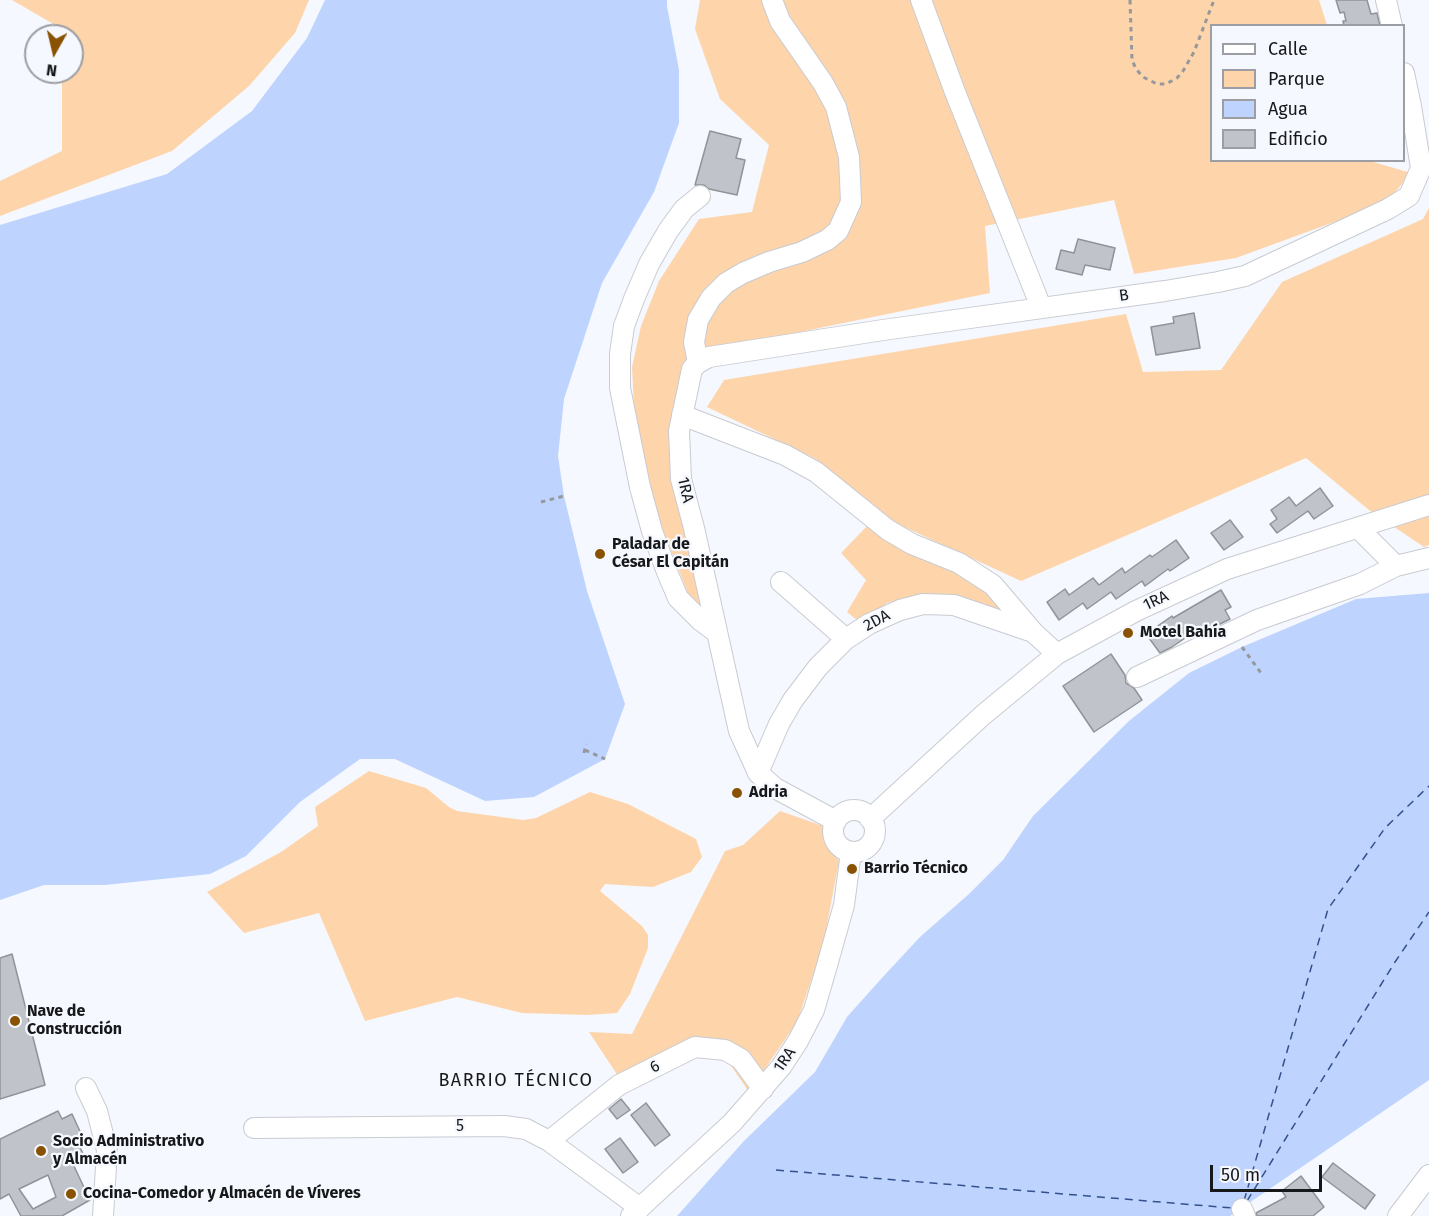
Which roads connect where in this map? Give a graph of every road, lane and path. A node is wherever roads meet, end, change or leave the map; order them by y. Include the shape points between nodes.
1 (772, 0) edge
2 (921, 0) edge
3 (1130, 0) edge
4 (1214, 0) edge
5 (1386, 0) edge
6 (1392, 24) edge
7 (1405, 78) edge
8 (700, 196) dead end
9 (1041, 307) junction
10 (698, 363) junction
11 (682, 415) junction
12 (564, 496) dead end
13 (541, 502) dead end
14 (1429, 505) edge
15 (1358, 528) junction
16 (1429, 558) edge
17 (1396, 566) junction
18 (781, 582) dead end
19 (716, 632) junction
20 (1033, 632) junction
21 (846, 639) junction
22 (1242, 647) dead end
23 (1057, 654) junction
24 (1261, 673) dead end
25 (1137, 677) dead end
26 (586, 744) dead end
27 (605, 759) dead end
28 (759, 773) junction
29 (870, 819) junction
30 (836, 820) junction
31 (851, 852) junction
32 (86, 1088) dead end
33 (764, 1089) junction
34 (254, 1128) dead end
35 (549, 1141) junction
36 (1429, 1175) edge
37 (635, 1212) edge
38 (103, 1216) edge
39 (1398, 1216) edge

1 - 10 street via 780,21 836,106 849,157 850,202 838,231 827,240 742,273 711,298 698,320 694,342
2 - 9 street
3 - 4 path via 1132,60 1143,77 1157,84 1166,84 1184,70
5 - 6 street
7 - 9 street, B via 1420,168 1409,196 1245,276
8 - 19 street via 684,209 668,231 634,299 624,326 621,388 640,487 667,572 678,598
9 - 10 street, B via 709,357
10 - 11 street, 1RA via 688,378
11 - 19 street, 1RA via 681,479
11 - 20 street via 785,455 816,472 888,530 959,563 993,585
12 - 13 path
14 - 15 street, 1RA
15 - 17 street
15 - 23 street, 1RA via 1227,569 1136,611
16 - 17 street
17 - 25 street via 1360,584 1257,620
18 - 21 street
19 - 28 street, 1RA via 739,731
20 - 21 street, 2DA via 954,605 923,604 869,624
20 - 23 street, 2DA
21 - 28 street, 2DA via 793,700 768,746
22 - 24 path
23 - 29 street, 1RA via 983,715
26 - 27 path via 584,751
28 - 30 street, 1RA via 775,788
29 - 30 street via 857,811 841,814
29 - 31 street via 874,826 872,842 859,852
30 - 31 street via 833,836 843,849
31 - 33 street, 1RA via 844,905 814,1010 793,1050
32 - 38 street via 97,1111 107,1150
33 - 35 street, 6 via 741,1059 725,1050 695,1047 620,1085
33 - 37 street, 1RA
34 - 35 street, 5 via 504,1126 526,1129
35 - 37 street, 5
36 - 39 street

